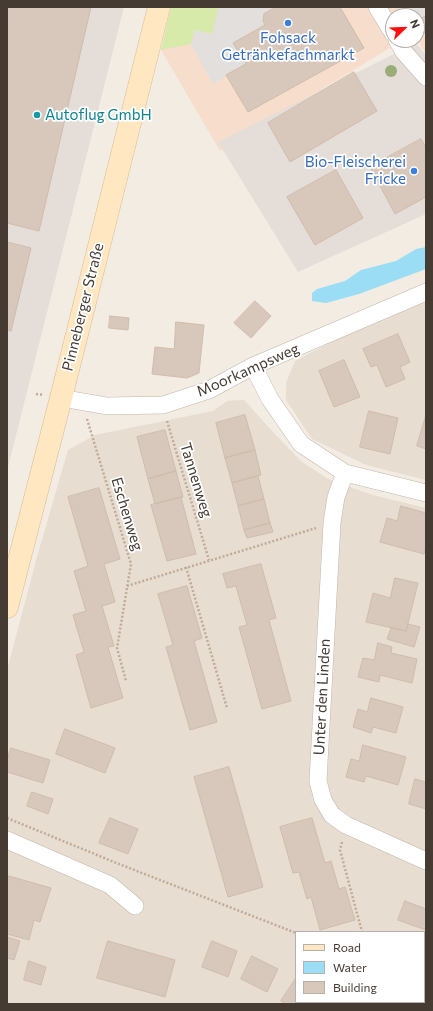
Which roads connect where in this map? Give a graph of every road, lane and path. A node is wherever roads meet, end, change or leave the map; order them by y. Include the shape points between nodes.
1 (159, 7) edge
2 (377, 7) edge
3 (385, 20) edge
4 (402, 48) edge
5 (426, 77) edge
6 (426, 292) edge
7 (253, 366) junction
8 (61, 398) junction
9 (82, 402) junction
10 (163, 405) junction
11 (345, 473) junction
12 (426, 493) edge
13 (332, 523) junction
14 (209, 560) junction
15 (186, 568) junction
16 (127, 586) junction
17 (7, 607) edge
18 (126, 681) dead end
19 (227, 708) dead end
20 (7, 818) edge
21 (346, 825) junction
22 (7, 840) edge
23 (426, 862) edge
24 (135, 906) dead end
25 (362, 931) edge
26 (295, 933) edge

1 - 8 main road, Pinneberger Straße
2 - 3 street
4 - 5 street
6 - 7 street, Moorkampsweg
7 - 10 street, Moorkampsweg via 209,390
7 - 11 street via 270,400 301,444
8 - 9 street, Moorkampsweg
8 - 17 main road, Pinneberger Straße
9 - 10 street, Moorkampsweg via 107,406
9 - 16 path, Eschenweg via 131,564
10 - 14 path, Tannenweg
11 - 12 street
11 - 13 street, Unter den Linden via 336,497
13 - 14 path
13 - 21 street, Unter den Linden via 318,781 323,800 332,815
14 - 15 path
15 - 16 path
15 - 19 path
16 - 18 path, Eschenweg via 118,648
20 - 26 path
21 - 23 street, Unter den Linden
21 - 25 path via 340,850
22 - 24 street via 110,885

